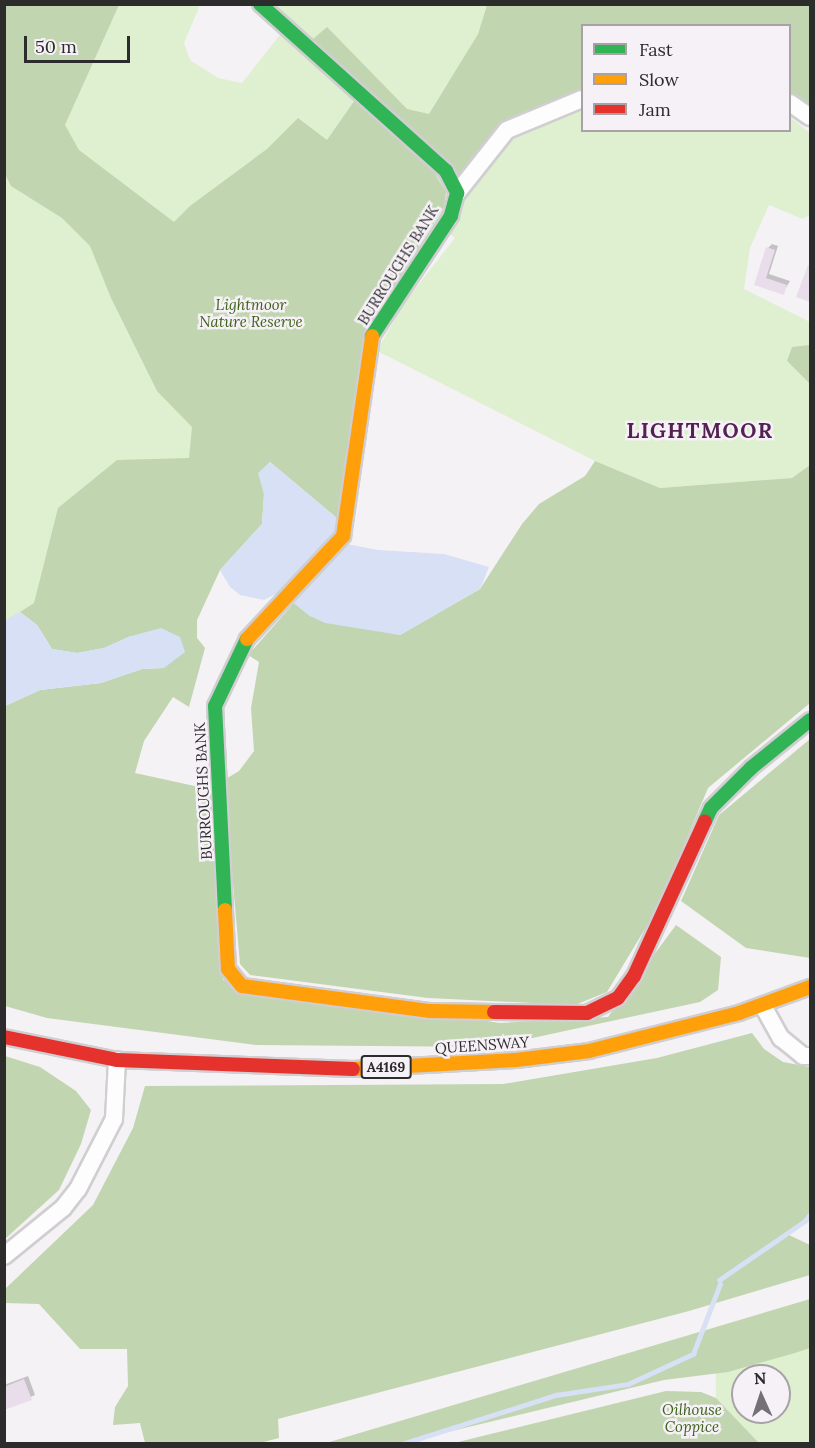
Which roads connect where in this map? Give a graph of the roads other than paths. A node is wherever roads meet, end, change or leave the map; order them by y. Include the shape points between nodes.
1 (260, 4) edge
2 (581, 99) edge
3 (791, 104) edge
4 (810, 117) edge
5 (457, 193) junction
6 (810, 720) edge
7 (810, 987) edge
8 (763, 1006) junction
9 (4, 1037) edge
10 (810, 1056) edge
11 (117, 1060) junction
12 (4, 1256) edge

1 - 5 street via 446,171
2 - 5 street via 507,130
3 - 4 street
5 - 6 street, BURROUGHS BANK via 451,216 372,336 343,536 245,641 215,706 228,969 242,986 430,1011 587,1013 618,998 634,976 711,808
7 - 8 street, QUEENSWAY / A4169
8 - 10 street via 781,1038 803,1056
8 - 11 street, QUEENSWAY / A4169 via 589,1051 516,1060 354,1069
9 - 11 street, QUEENSWAY / A4169
11 - 12 street via 114,1119 78,1189 63,1208

